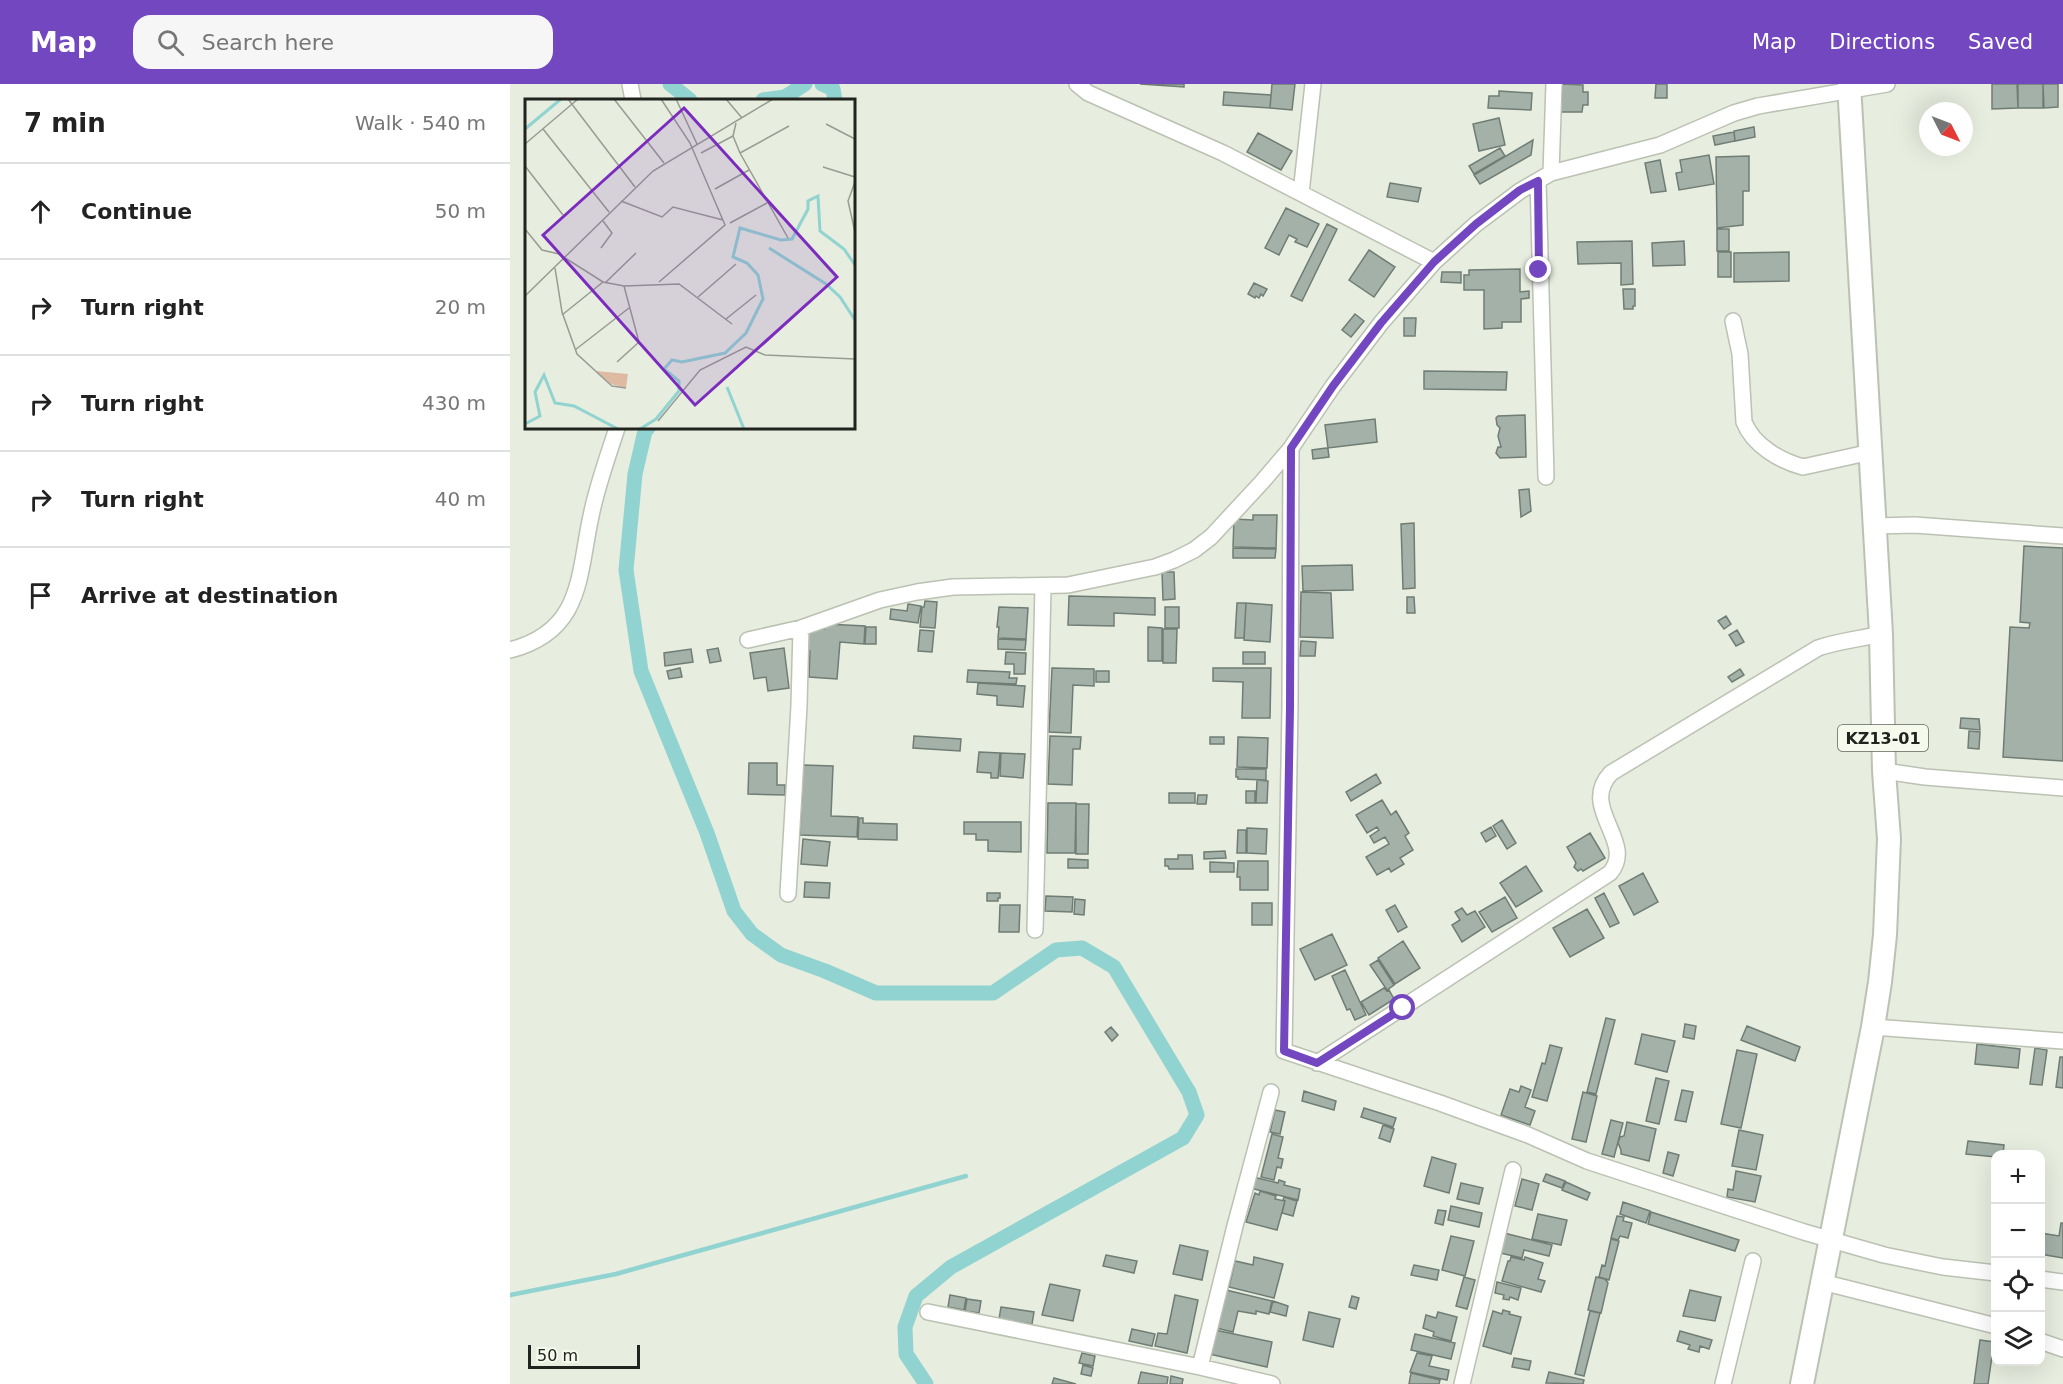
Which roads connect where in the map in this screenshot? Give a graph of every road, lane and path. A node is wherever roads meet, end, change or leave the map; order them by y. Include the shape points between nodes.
1 (630, 84) edge
2 (1077, 84) edge
3 (1313, 84) edge
4 (1554, 84) edge
5 (1887, 84) edge
6 (1849, 88) edge
7 (633, 99) edge
8 (1544, 177) junction
9 (1301, 193) junction
10 (1434, 262) junction
11 (1733, 321) dead end
12 (617, 429) edge
13 (1291, 448) junction
14 (1871, 452) junction
15 (1546, 477) dead end
16 (1875, 526) junction
17 (2063, 536) edge
18 (1043, 587) junction
19 (801, 628) junction
20 (1881, 634) junction
21 (748, 640) dead end
22 (510, 650) edge
23 (1884, 771) junction
24 (2063, 788) edge
25 (788, 894) dead end
26 (1035, 930) dead end
27 (1873, 1026) junction
28 (2063, 1041) edge
29 (1317, 1063) junction
30 (1271, 1092) dead end
31 (1513, 1170) dead end
32 (1830, 1240) junction
33 (1754, 1261) dead end
34 (1991, 1273) edge
35 (2045, 1280) edge
36 (1822, 1282) junction
37 (2063, 1282) edge
38 (928, 1312) dead end
39 (1991, 1325) edge
40 (2045, 1343) edge
41 (2063, 1349) edge
42 (1200, 1367) junction
43 (1272, 1384) edge
44 (1462, 1384) edge
45 (1723, 1384) edge
46 (1802, 1384) edge

1 - 7 street
2 - 9 street via 1088,93 1223,153
3 - 9 street
4 - 8 street
5 - 6 street
6 - 8 street via 1734,113 1660,145
6 - 14 highway, KZ13-01
8 - 10 street via 1520,190
8 - 15 street via 1539,270
9 - 10 street
10 - 13 street via 1381,323
11 - 14 street via 1740,354 1744,422 1758,444 1803,467
12 - 22 street via 591,515 582,574 569,608 541,639
13 - 18 street via 1234,514 1194,550 1155,567
13 - 29 street via 1284,1051
14 - 16 highway, KZ13-01
16 - 17 street via 1915,525
16 - 20 highway, KZ13-01
18 - 19 street via 953,586 917,592 880,600
18 - 26 street
19 - 21 street
19 - 25 street
20 - 23 highway, KZ13-01
20 - 29 street via 1818,648 1611,773 1600,795 1618,852 1617,865 1610,873
23 - 24 street
23 - 27 highway, KZ13-01 via 1889,839 1887,892
27 - 28 street
27 - 32 highway, KZ13-01
29 - 32 street via 1440,1103 1587,1161
30 - 42 street
31 - 44 street
32 - 34 street via 1943,1267
32 - 36 highway, KZ13-01
33 - 45 street
35 - 37 street
36 - 39 street
36 - 46 highway, KZ13-01
38 - 42 street
40 - 41 street
42 - 43 street

